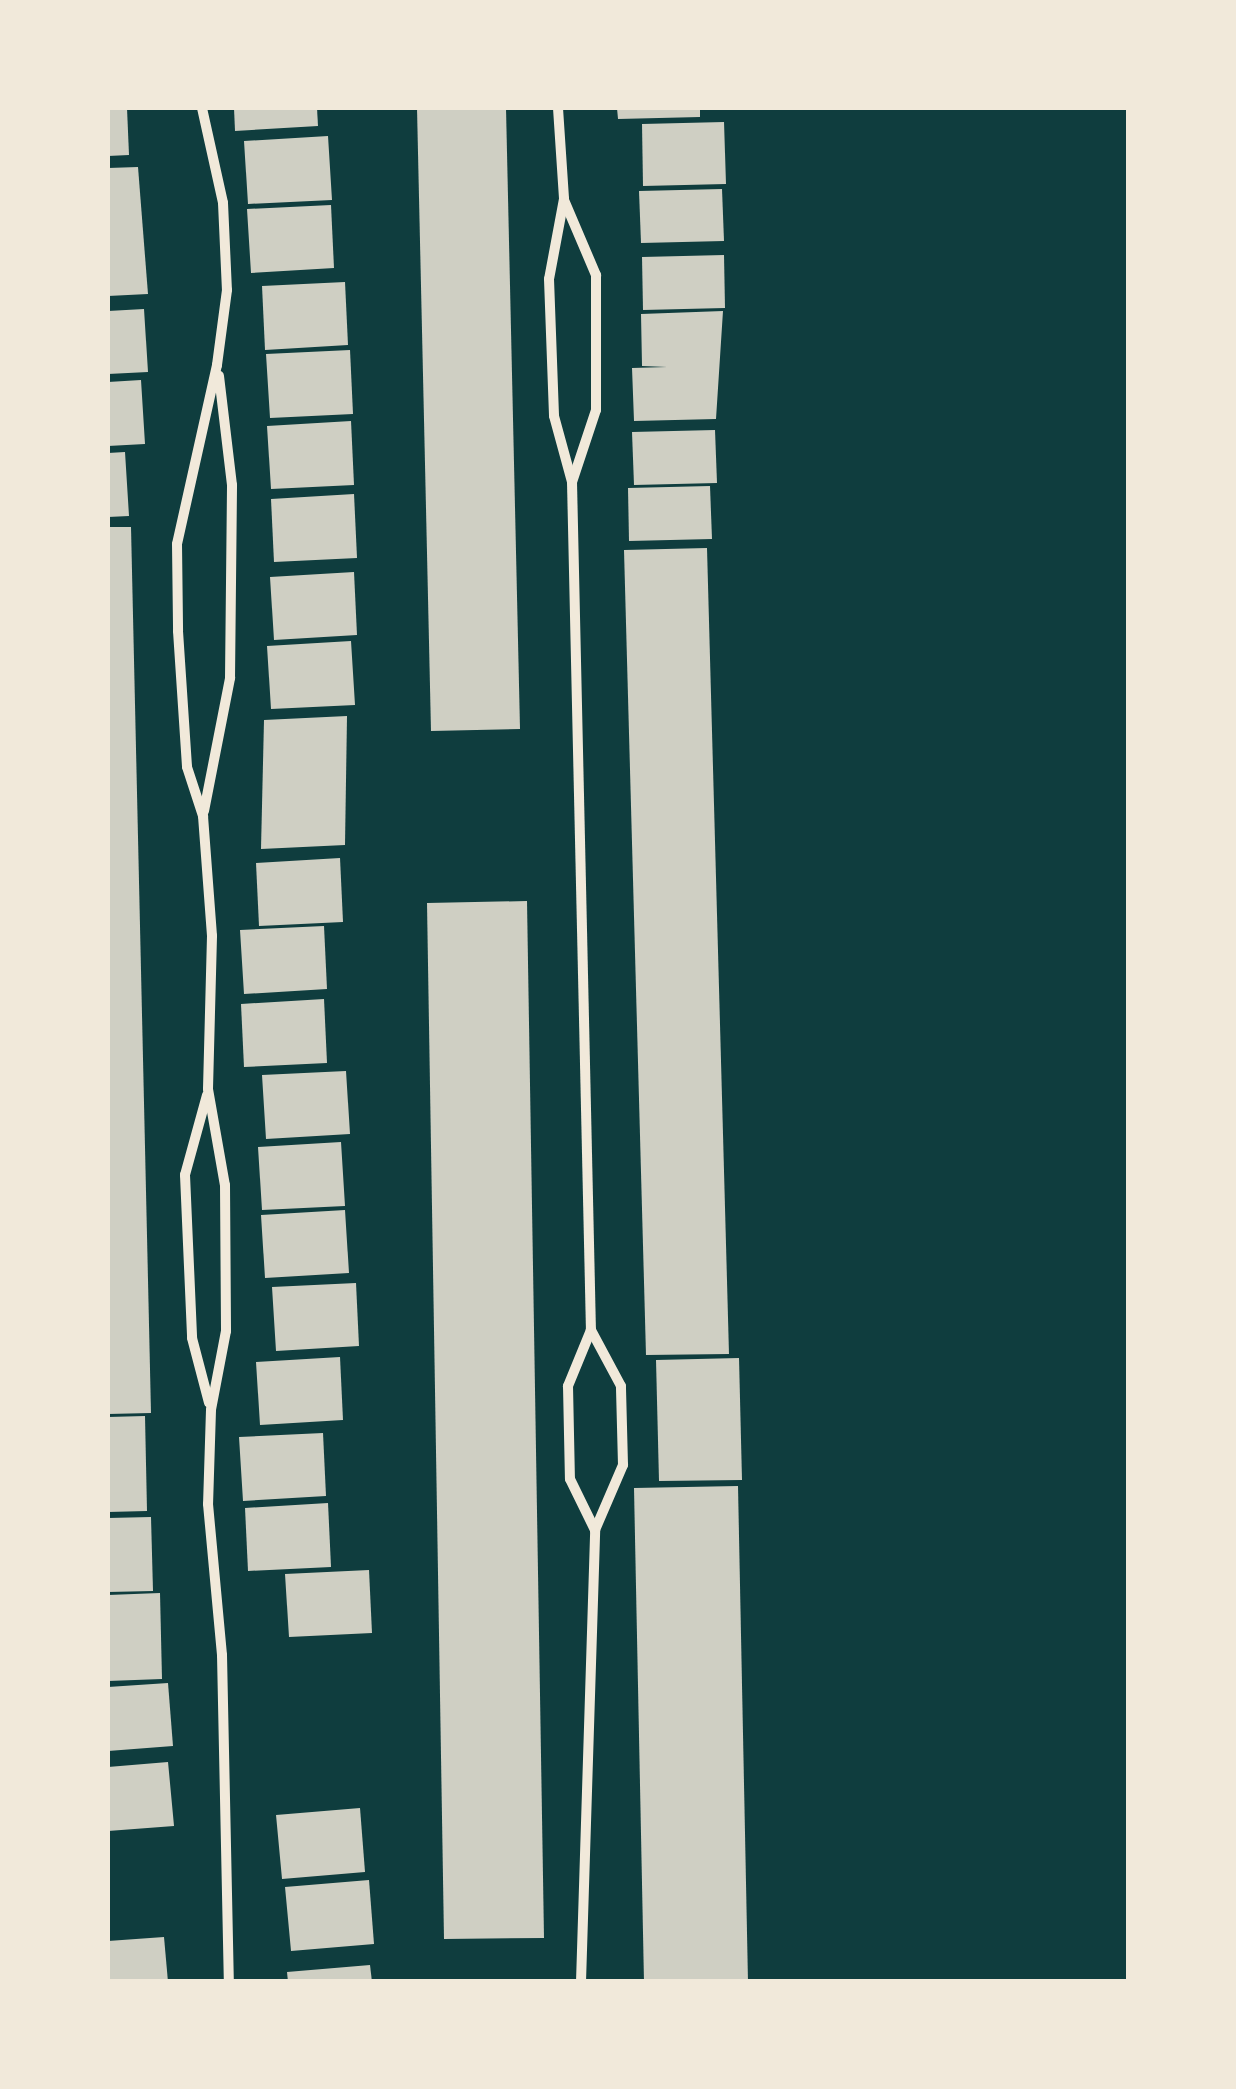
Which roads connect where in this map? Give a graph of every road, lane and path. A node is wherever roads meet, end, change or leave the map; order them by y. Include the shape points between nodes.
1 (202, 108) edge
2 (558, 108) edge
3 (564, 200) junction
4 (217, 365) junction
5 (572, 482) junction
6 (203, 816) junction
7 (208, 1090) junction
8 (591, 1330) junction
9 (211, 1410) junction
10 (595, 1530) junction
11 (229, 1982) edge
12 (581, 1982) edge

1 - 4 street via 227,251
2 - 3 street
3 - 5 street via 550,278 554,416
3 - 5 street via 596,275 596,410
4 - 6 street via 232,485 230,678
4 - 6 street via 178,544 180,712 186,767
5 - 8 street
6 - 7 street via 212,936
7 - 9 street via 225,1221 226,1330
7 - 9 street via 186,1175 192,1338
8 - 10 street via 568,1386 570,1478
8 - 10 street via 621,1386 623,1465
9 - 11 street via 208,1504 222,1654
10 - 12 street

